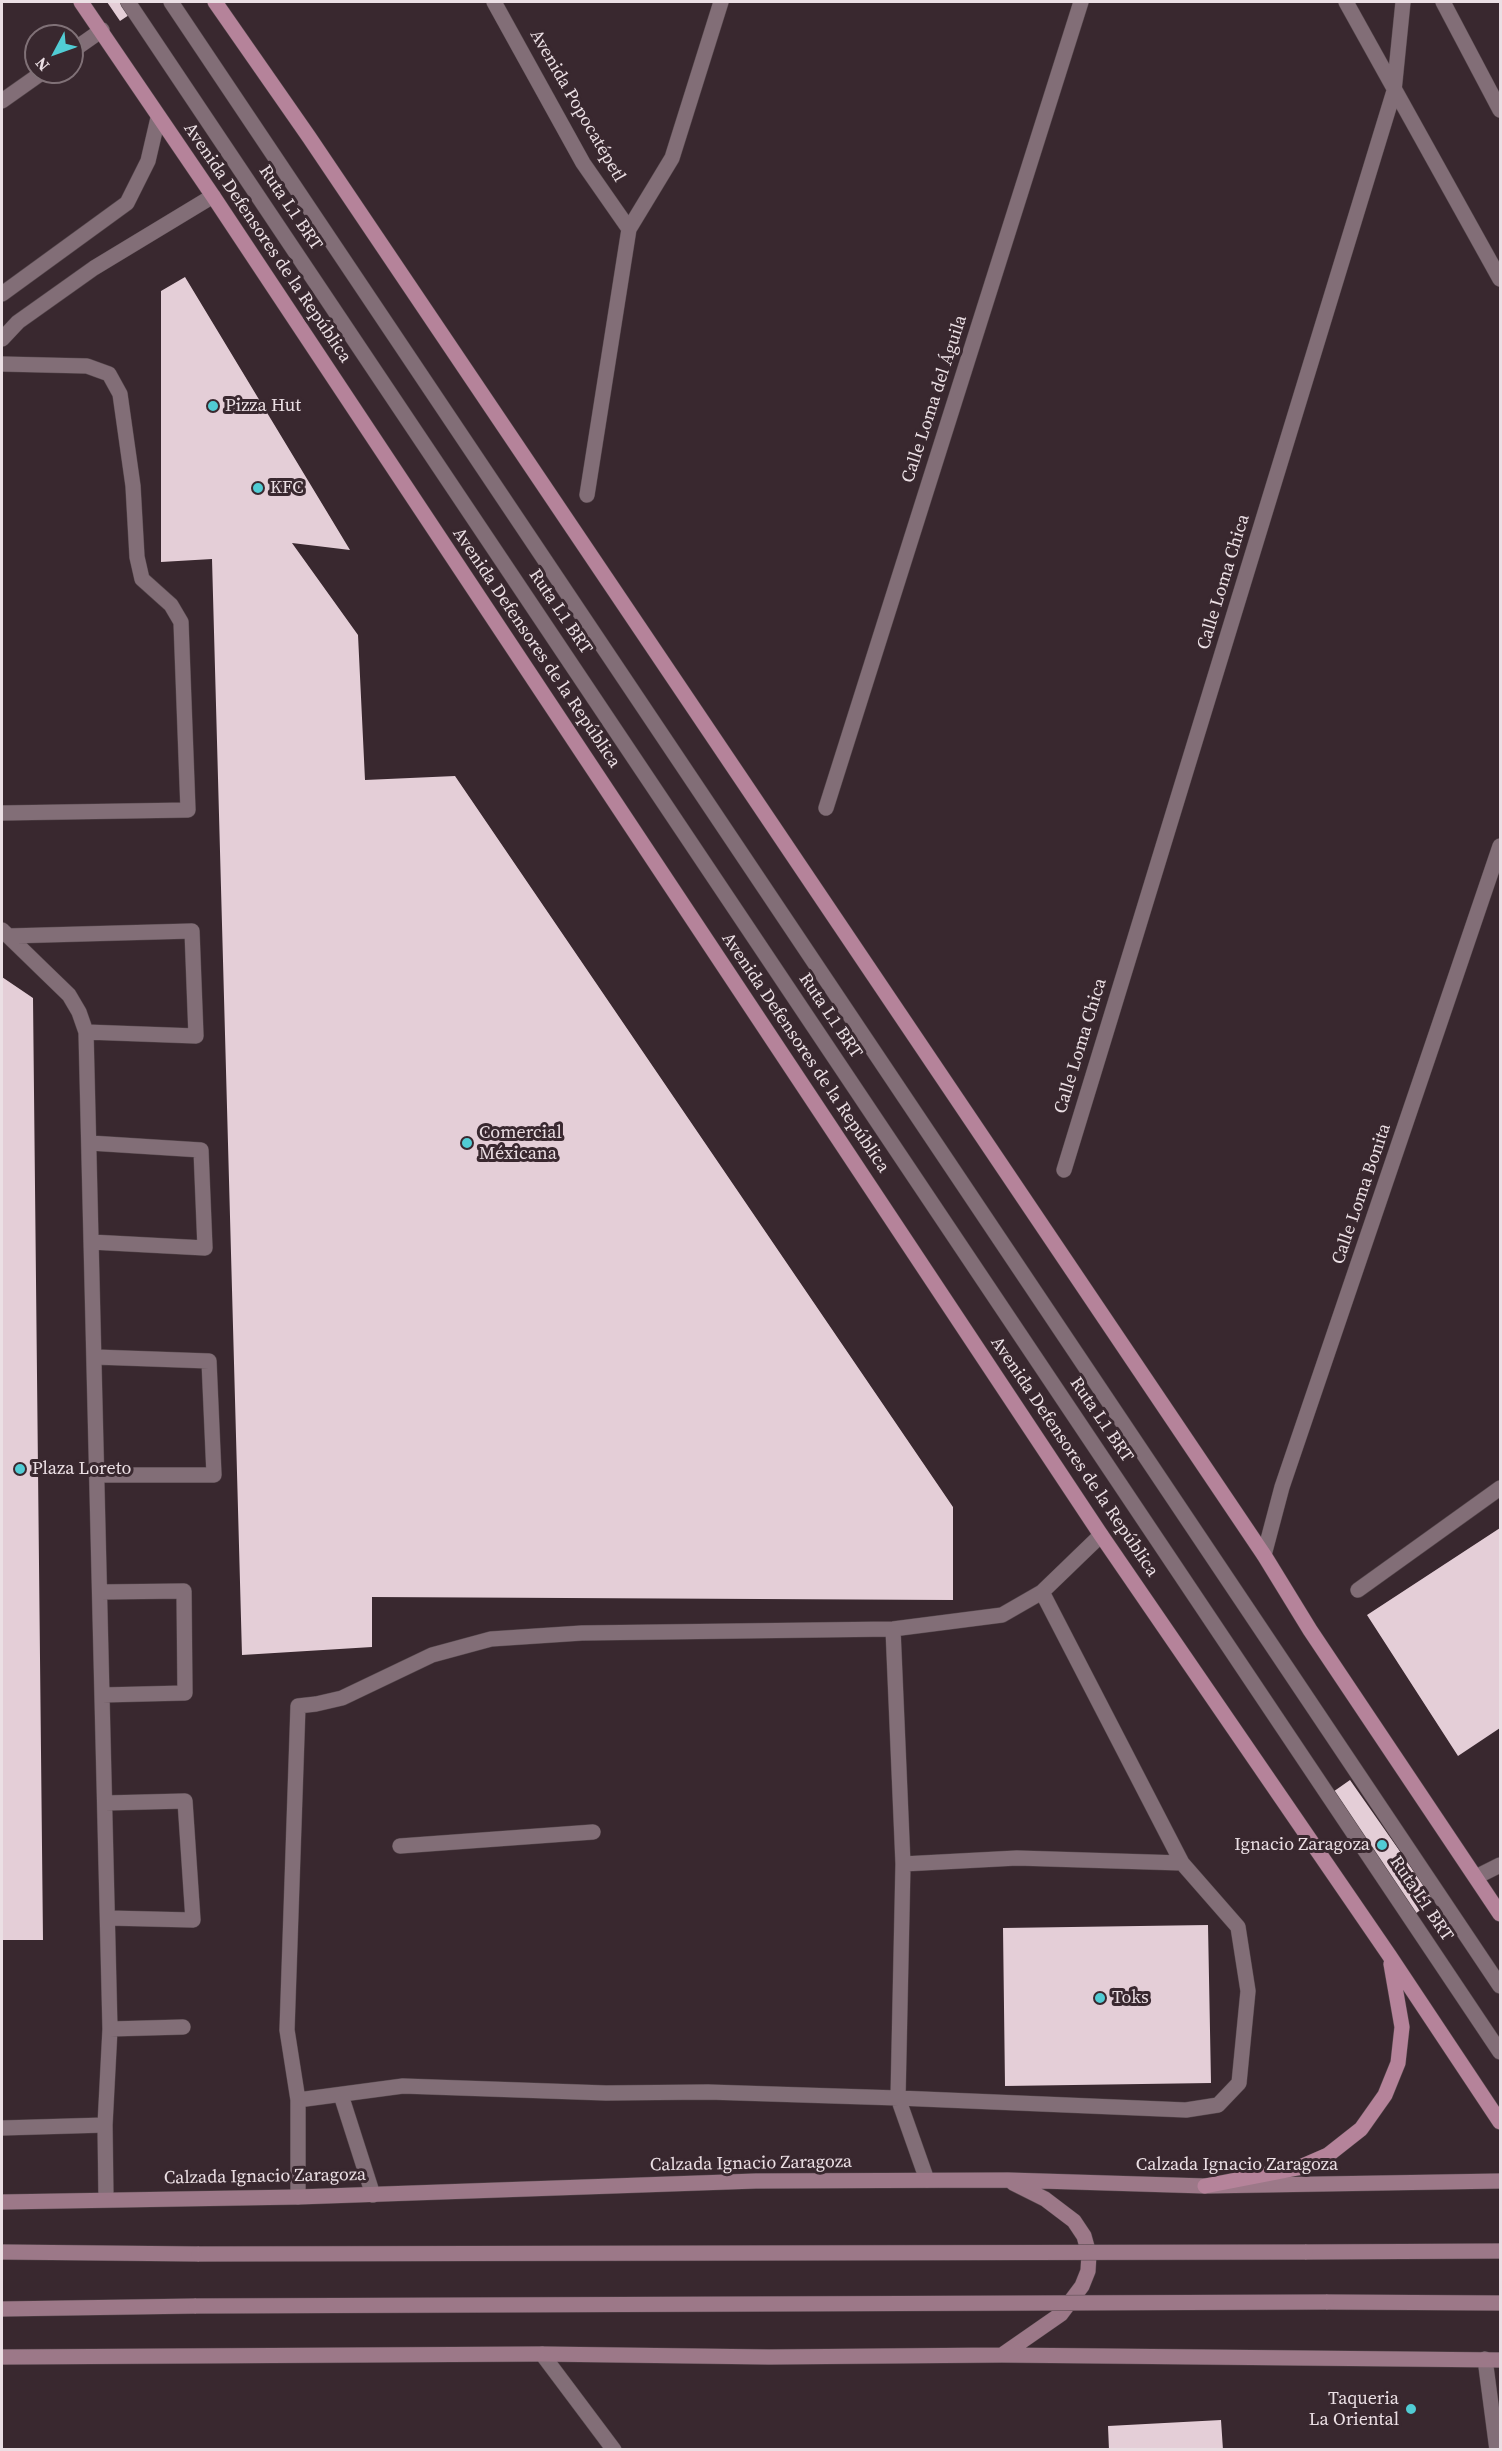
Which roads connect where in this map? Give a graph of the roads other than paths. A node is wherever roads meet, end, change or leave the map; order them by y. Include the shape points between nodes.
1 (81, 2) edge
2 (128, 2) edge
3 (171, 2) edge
4 (215, 2) edge
5 (494, 2) edge
6 (721, 2) edge
7 (1081, 2) edge
8 (1346, 2) edge
9 (1403, 2) edge
10 (1443, 2) edge
11 (102, 30) junction
12 (84, 43) edge
13 (27, 84) edge
14 (1394, 92) junction
15 (2, 102) edge
16 (1500, 110) edge
17 (158, 118) junction
18 (213, 196) junction
19 (629, 229) junction
20 (1500, 279) edge
21 (2, 294) edge
22 (2, 339) edge
23 (2, 364) edge
24 (587, 495) dead end
25 (826, 808) dead end
26 (2, 813) edge
27 (1500, 846) edge
28 (5, 933) edge
29 (86, 1032) junction
30 (90, 1143) junction
31 (1064, 1170) dead end
32 (91, 1242) junction
33 (94, 1357) junction
34 (98, 1476) junction
35 (1500, 1488) edge
36 (1101, 1536) junction
37 (1264, 1555) junction
38 (1358, 1590) dead end
39 (100, 1592) junction
40 (1042, 1592) junction
41 (893, 1629) junction
42 (102, 1695) junction
43 (105, 1803) junction
44 (593, 1832) dead end
45 (400, 1846) dead end
46 (1182, 1863) junction
47 (903, 1864) junction
48 (1500, 1865) edge
49 (1476, 1877) junction
50 (1500, 1914) edge
51 (108, 1918) junction
52 (1389, 1955) junction
53 (1500, 1986) edge
54 (183, 2027) dead end
55 (110, 2029) junction
56 (1500, 2052) edge
57 (340, 2095) junction
58 (898, 2098) junction
59 (298, 2100) junction
60 (1500, 2122) edge
61 (105, 2125) junction
62 (2, 2128) edge
63 (927, 2180) junction
64 (1008, 2180) junction
65 (1500, 2181) edge
66 (1205, 2186) junction
67 (373, 2195) junction
68 (298, 2197) junction
69 (106, 2199) junction
70 (2, 2202) edge
71 (1500, 2250) edge
72 (2, 2252) edge
73 (1500, 2303) edge
74 (2, 2309) edge
75 (542, 2354) junction
76 (1002, 2355) junction
77 (2, 2357) edge
78 (1485, 2359) junction
79 (1500, 2360) edge
80 (614, 2450) edge
81 (1497, 2450) edge

1 - 11 main road, Avenida Defensores de la República
2 - 56 street, Ruta L1 BRT
3 - 53 street, Ruta L1 BRT
4 - 37 main road
5 - 19 street, Avenida Popocatépetl via 583,162
6 - 19 street via 672,158
7 - 25 street, Calle Loma del Águila
8 - 14 street
9 - 14 street, Calle Loma Chica
10 - 16 street
11 - 12 street
11 - 17 main road, Avenida Defensores de la República
13 - 15 street
14 - 20 street
14 - 31 street, Calle Loma Chica
17 - 18 main road, Avenida Defensores de la República
17 - 21 street via 148,161 127,203
18 - 22 street via 94,268 18,322
18 - 36 main road, Avenida Defensores de la República
19 - 24 street
23 - 26 street via 87,366 109,374 120,394 142,579 171,605 181,622 188,810
27 - 37 street, Calle Loma Bonita via 1286,1476
28 - 29 street via 69,995
28 - 29 street via 192,931 196,1036
29 - 30 street
30 - 32 street
30 - 32 street via 201,1150 204,1248
32 - 33 street
33 - 34 street
33 - 34 street via 209,1361 214,1475
34 - 39 street
35 - 38 street
36 - 40 street
36 - 52 main road, Avenida Defensores de la República
37 - 49 main road
39 - 42 street
39 - 42 street via 184,1591 185,1693
40 - 41 street via 1002,1615
40 - 46 street
41 - 47 street
41 - 59 street via 582,1633 491,1639 432,1655 342,1698 298,1706 287,2030
42 - 43 street
43 - 51 street
43 - 51 street via 185,1801 193,1920
44 - 45 street
46 - 47 street via 1017,1858
46 - 58 street via 1238,1927 1248,1991 1239,2082 1218,2105 1186,2110
47 - 58 street
48 - 49 street
49 - 50 main road
51 - 55 street
52 - 60 main road, Avenida Defensores de la República
52 - 66 main road via 1402,2026 1398,2063 1385,2095 1361,2129 1328,2155 1298,2168
54 - 55 street
55 - 61 street
57 - 58 street via 403,2086
57 - 59 street
57 - 67 street
58 - 63 street
59 - 68 street
61 - 62 street
61 - 69 street
63 - 64 main road, Calzada Ignacio Zaragoza
63 - 67 main road, Calzada Ignacio Zaragoza via 756,2181
64 - 66 main road, Calzada Ignacio Zaragoza
64 - 76 main road via 1045,2199 1074,2221 1089,2254 1082,2286 1061,2314
65 - 66 main road, Calzada Ignacio Zaragoza
67 - 68 main road, Calzada Ignacio Zaragoza
68 - 69 main road, Calzada Ignacio Zaragoza
69 - 70 main road, Calzada Ignacio Zaragoza
71 - 72 main road, bridge
73 - 74 main road, bridge
75 - 76 main road via 769,2358
75 - 77 main road
75 - 80 street
76 - 78 main road
78 - 79 main road
78 - 81 street

